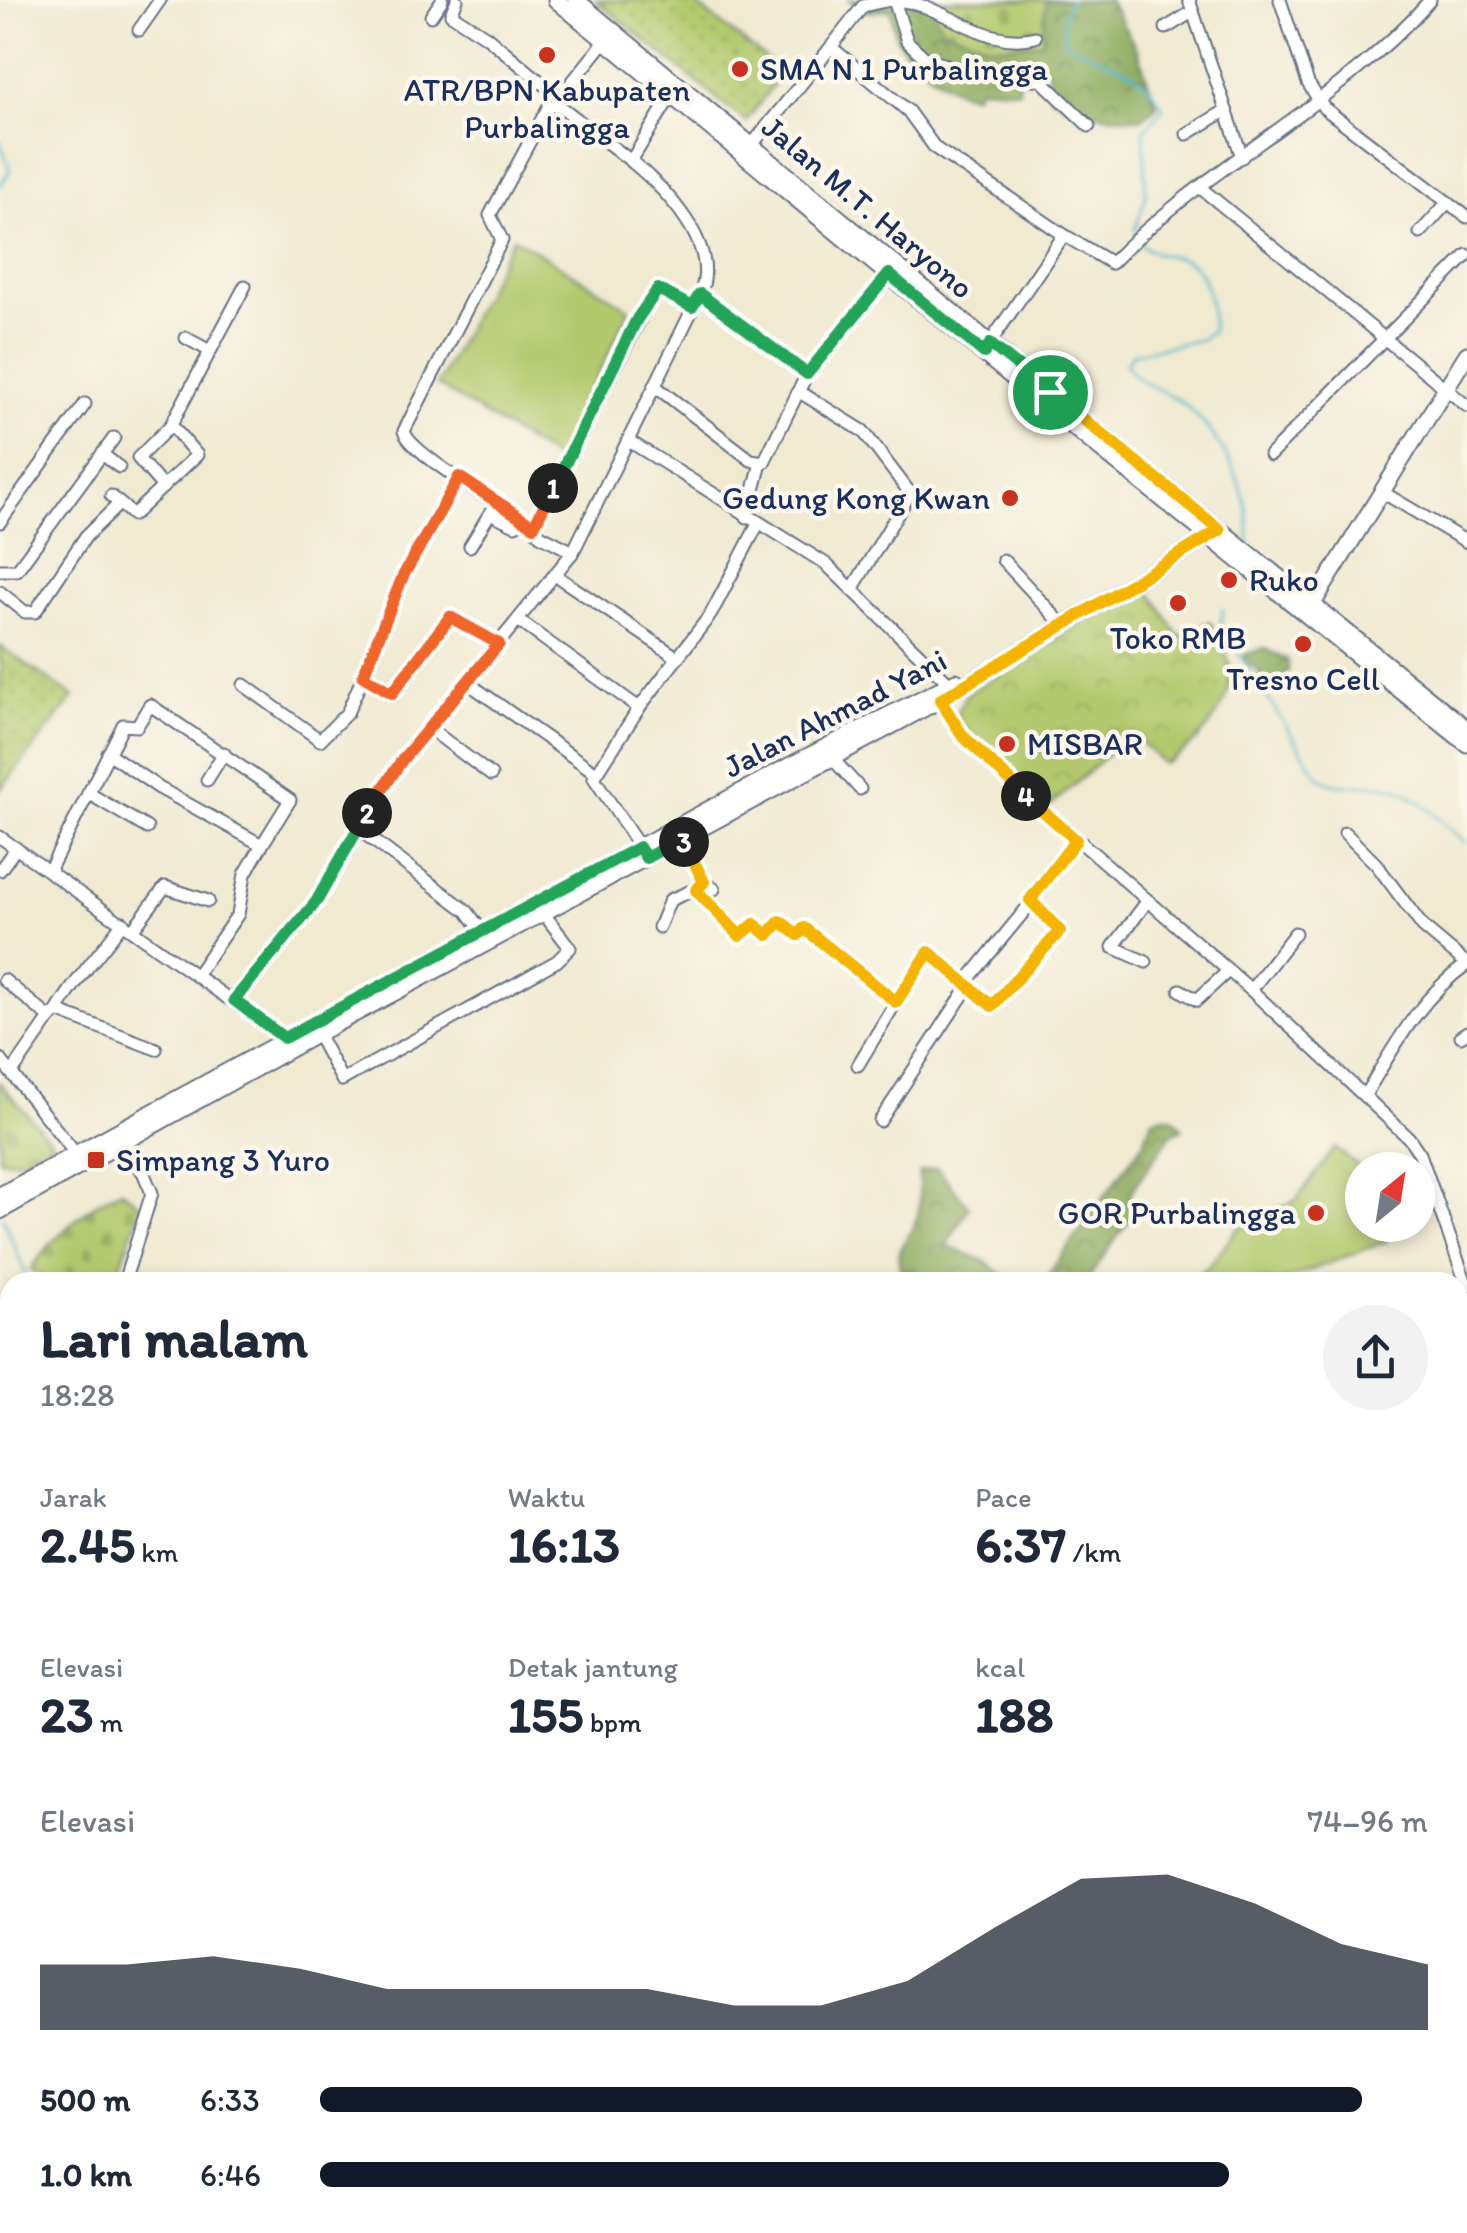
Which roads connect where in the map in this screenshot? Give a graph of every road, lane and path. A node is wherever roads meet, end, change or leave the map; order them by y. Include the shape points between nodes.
1 (160, 0) edge
2 (442, 0) edge
3 (458, 0) edge
4 (556, 0) edge
5 (576, 0) edge
6 (894, 0) edge
7 (1280, 0) edge
8 (1430, 0) edge
9 (932, 4) edge
10 (1190, 6) edge
11 (431, 16) dead end
12 (1166, 28) dead end
13 (139, 30) dead end
14 (1036, 36) dead end
15 (606, 40) junction
16 (831, 47) junction
17 (672, 94) junction
18 (557, 101) junction
19 (1320, 102) junction
20 (1225, 111) junction
21 (1089, 126) dead end
22 (1187, 134) dead end
23 (748, 150) junction
24 (1242, 156) junction
25 (630, 160) junction
26 (1202, 189) junction
27 (1448, 202) junction
28 (1467, 217) edge
29 (1420, 233) dead end
30 (1064, 235) junction
31 (1467, 255) edge
32 (889, 274) junction
33 (245, 286) dead end
34 (700, 294) junction
35 (692, 307) junction
36 (186, 338) dead end
37 (1386, 341) junction
38 (987, 348) junction
39 (210, 351) junction
40 (1467, 354) edge
41 (807, 374) junction
42 (655, 386) junction
43 (1445, 389) junction
44 (798, 392) junction
45 (85, 404) dead end
46 (1467, 406) edge
47 (171, 425) junction
48 (114, 438) dead end
49 (629, 441) junction
50 (102, 454) junction
51 (1270, 454) dead end
52 (761, 463) junction
53 (118, 467) dead end
54 (457, 481) junction
55 (163, 487) junction
56 (1382, 492) junction
57 (752, 521) junction
58 (0, 522) edge
59 (524, 523) junction
60 (1215, 534) junction
61 (1467, 542) edge
62 (470, 546) dead end
63 (1003, 560) dead end
64 (566, 562) junction
65 (0, 570) edge
66 (853, 588) junction
67 (0, 592) edge
68 (1310, 609) junction
69 (519, 621) junction
70 (1062, 624) junction
71 (499, 644) junction
72 (678, 658) junction
73 (363, 676) junction
74 (468, 683) junction
75 (244, 685) dead end
76 (953, 687) junction
77 (937, 696) junction
78 (639, 708) junction
79 (429, 728) junction
80 (1467, 729) edge
81 (1467, 744) edge
82 (108, 753) junction
83 (224, 753) junction
84 (832, 758) junction
85 (596, 772) junction
86 (491, 775) dead end
87 (207, 780) dead end
88 (860, 789) dead end
89 (88, 794) junction
90 (146, 828) dead end
91 (357, 828) junction
92 (1345, 834) dead end
93 (0, 837) edge
94 (682, 838) junction
95 (1076, 840) junction
96 (262, 845) junction
97 (16, 848) junction
98 (642, 852) junction
99 (0, 870) edge
100 (49, 872) junction
101 (704, 887) junction
102 (208, 901) dead end
103 (548, 903) junction
104 (1031, 903) junction
105 (1146, 903) junction
106 (128, 925) junction
107 (659, 927) dead end
108 (1296, 933) dead end
109 (486, 936) junction
110 (1146, 962) dead end
111 (1467, 964) edge
112 (1226, 972) junction
113 (197, 974) junction
114 (969, 983) junction
115 (4, 988) edge
116 (1180, 990) dead end
117 (1251, 990) junction
118 (234, 1000) junction
119 (896, 1002) junction
120 (54, 1014) junction
121 (314, 1029) junction
122 (284, 1038) junction
123 (156, 1049) dead end
124 (0, 1058) edge
125 (858, 1065) dead end
126 (13, 1071) junction
127 (1366, 1095) junction
128 (880, 1121) dead end
129 (112, 1140) junction
130 (75, 1153) junction
131 (2, 1205) edge
132 (1462, 1247) edge
133 (127, 1272) edge
134 (1465, 1272) edge

1 - 13 street
2 - 11 street
3 - 18 street via 450,14 487,37
4 - 15 main road, Jalan M.T. Haryono
5 - 23 main road, Jalan M.T. Haryono
6 - 9 street
6 - 16 street via 864,6
6 - 21 street via 907,41 926,59 1041,80
7 - 19 street
8 - 19 street
9 - 14 street via 1000,38
10 - 12 street
10 - 20 street
15 - 17 main road, Jalan M.T. Haryono
15 - 18 street
16 - 23 street
16 - 30 street via 908,112 935,148
17 - 23 main road, Jalan M.T. Haryono
17 - 25 street
18 - 25 street
18 - 54 street via 530,136 490,214 502,240 404,431 416,450
19 - 24 street
19 - 27 street
20 - 22 street
20 - 24 street
23 - 32 main road, Jalan M.T. Haryono
23 - 38 main road, Jalan M.T. Haryono
24 - 26 street
25 - 34 street via 666,191 686,222 707,272
26 - 30 street via 1111,263
26 - 37 street
27 - 28 street
27 - 29 street
30 - 38 street
31 - 37 street
32 - 38 main road, Jalan M.T. Haryono
32 - 41 street
33 - 39 street
34 - 35 street
34 - 41 street
35 - 42 street
35 - 59 street via 654,292
36 - 39 street
37 - 43 street
37 - 51 street
38 - 60 main road, Jalan M.T. Haryono
39 - 47 street
40 - 43 main road
41 - 44 street
42 - 49 street
42 - 52 street
43 - 46 street
43 - 56 main road
44 - 52 street
44 - 66 street via 863,430 910,493
45 - 58 street
47 - 55 street via 138,460
47 - 55 street via 197,453
48 - 50 street
49 - 57 street
49 - 64 street
50 - 53 street
50 - 65 street via 17,570
52 - 57 street
54 - 59 street
54 - 73 street via 403,576
55 - 67 street via 133,514 114,500 35,612
56 - 61 street
56 - 68 main road
57 - 66 street via 812,554
57 - 72 street via 723,592
59 - 62 street via 490,513
59 - 64 street
60 - 68 main road, Jalan M.T. Haryono
60 - 70 main road, Jalan Ahmad Yani
63 - 70 street
64 - 69 street
64 - 72 street
66 - 76 street
68 - 80 main road
68 - 81 main road
69 - 71 street
69 - 78 street
70 - 76 main road, Jalan Ahmad Yani
71 - 73 street via 450,617 392,693
71 - 74 street
72 - 78 street
73 - 75 street via 344,716 316,739
74 - 79 street
74 - 85 street
76 - 77 main road, Jalan Ahmad Yani
77 - 84 main road, Jalan Ahmad Yani
77 - 95 street via 977,751
77 - 98 main road, Jalan Ahmad Yani
78 - 85 street
79 - 86 street
79 - 91 street
82 - 83 street via 123,725 137,726 152,705
82 - 89 street
82 - 96 street
83 - 87 street
83 - 96 street via 290,798
84 - 88 street
84 - 94 main road, Jalan Ahmad Yani
85 - 98 street via 594,782
89 - 90 street
89 - 100 street
91 - 109 street via 467,911
91 - 118 street via 316,902
92 - 111 street via 1424,927
93 - 97 street
94 - 98 main road, Jalan Ahmad Yani
94 - 101 street
95 - 104 street
95 - 105 street
96 - 113 street via 245,874 235,920
97 - 99 street
97 - 100 street
98 - 103 main road, Jalan Ahmad Yani
100 - 106 street
101 - 107 street via 670,900
101 - 119 street via 740,936 754,924 768,935 780,921 798,935 804,928
102 - 106 street via 165,888
103 - 109 main road, Jalan Ahmad Yani
103 - 121 street via 570,948 552,966 461,1017 342,1080
104 - 114 street
104 - 114 street via 1060,928 1058,934 993,1006
105 - 110 street via 1113,947
105 - 112 street
106 - 113 street
106 - 120 street via 77,977
108 - 117 street
109 - 121 main road, Jalan Ahmad Yani
111 - 127 street via 1415,1014
112 - 116 street via 1197,1000
112 - 117 street
113 - 118 street
114 - 119 street via 928,952
114 - 128 street
115 - 120 street
117 - 127 street
118 - 122 street
119 - 125 street
120 - 123 street
120 - 126 street
121 - 122 main road, Jalan Ahmad Yani
121 - 129 main road, Jalan Ahmad Yani
122 - 129 main road, Jalan Ahmad Yani
124 - 126 street
126 - 130 street
127 - 132 street via 1420,1154
129 - 130 main road, Jalan Ahmad Yani
129 - 131 main road, Jalan Ahmad Yani
129 - 133 street via 143,1172 152,1193
130 - 131 main road, Jalan Ahmad Yani
132 - 134 street

